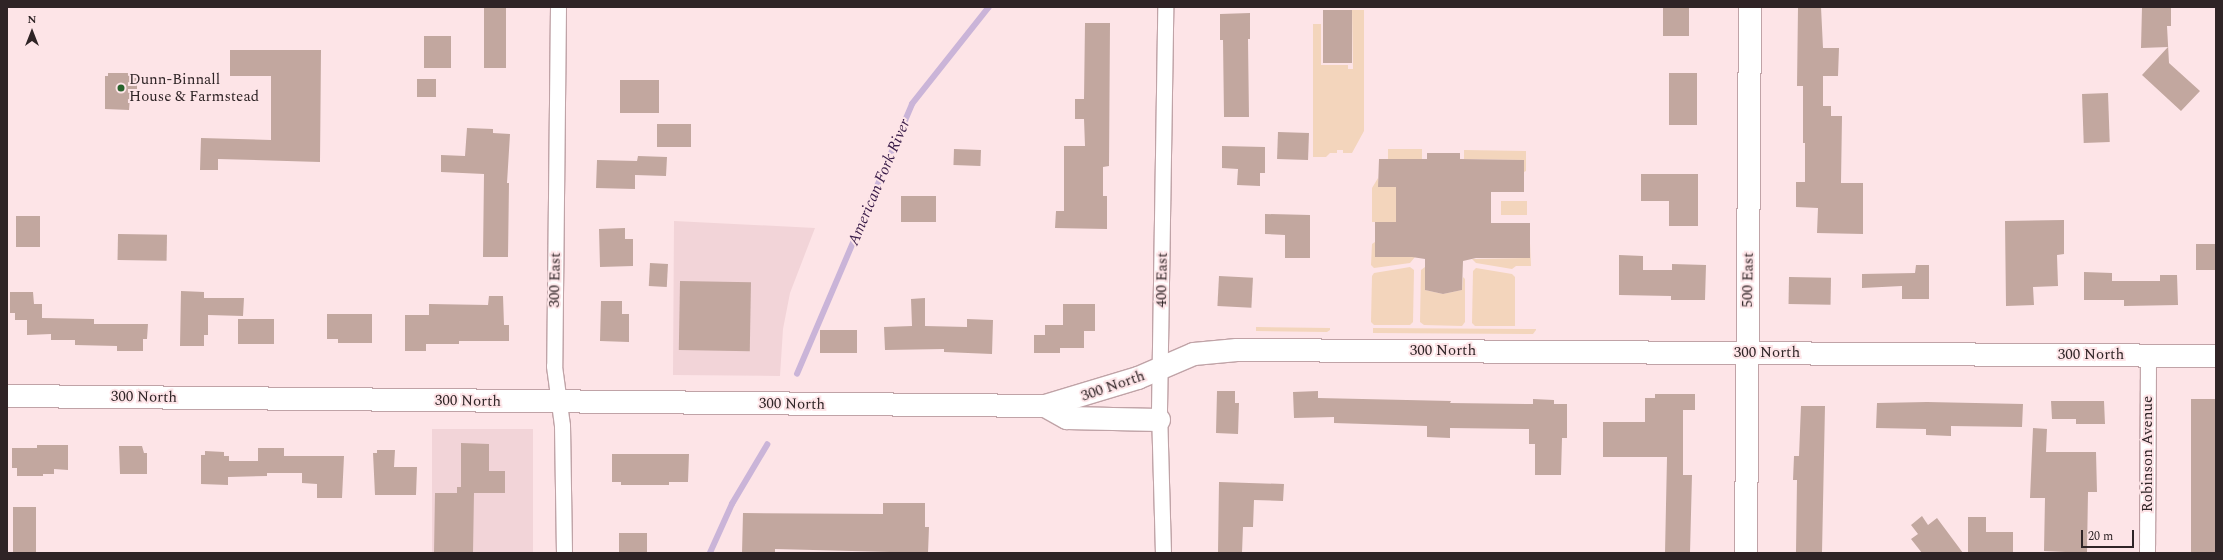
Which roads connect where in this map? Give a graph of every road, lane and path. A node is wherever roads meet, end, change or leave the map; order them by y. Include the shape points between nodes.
1 (558, 7) edge
2 (1165, 7) edge
3 (1750, 7) edge
4 (1748, 353) junction
5 (2148, 355) junction
6 (2216, 356) edge
7 (1160, 370) junction
8 (7, 396) edge
9 (558, 401) junction
10 (1045, 406) junction
11 (1159, 420) junction
12 (564, 553) edge
13 (1163, 553) edge
14 (1746, 553) edge
15 (2147, 553) edge

1 - 9 street, 300 East via 554,366
2 - 7 street, 400 East
3 - 4 street, 500 East
4 - 5 street, 300 North
4 - 7 street, 300 North via 1237,350 1194,354
4 - 14 street, 500 East
5 - 6 street, 300 North
5 - 15 street, Robinson Avenue
7 - 10 street, 300 North
7 - 11 street, 400 East
8 - 9 street, 300 North
9 - 10 street, 300 North
9 - 12 street, 300 East via 562,425
10 - 11 street via 1067,418
11 - 13 street, 400 East

